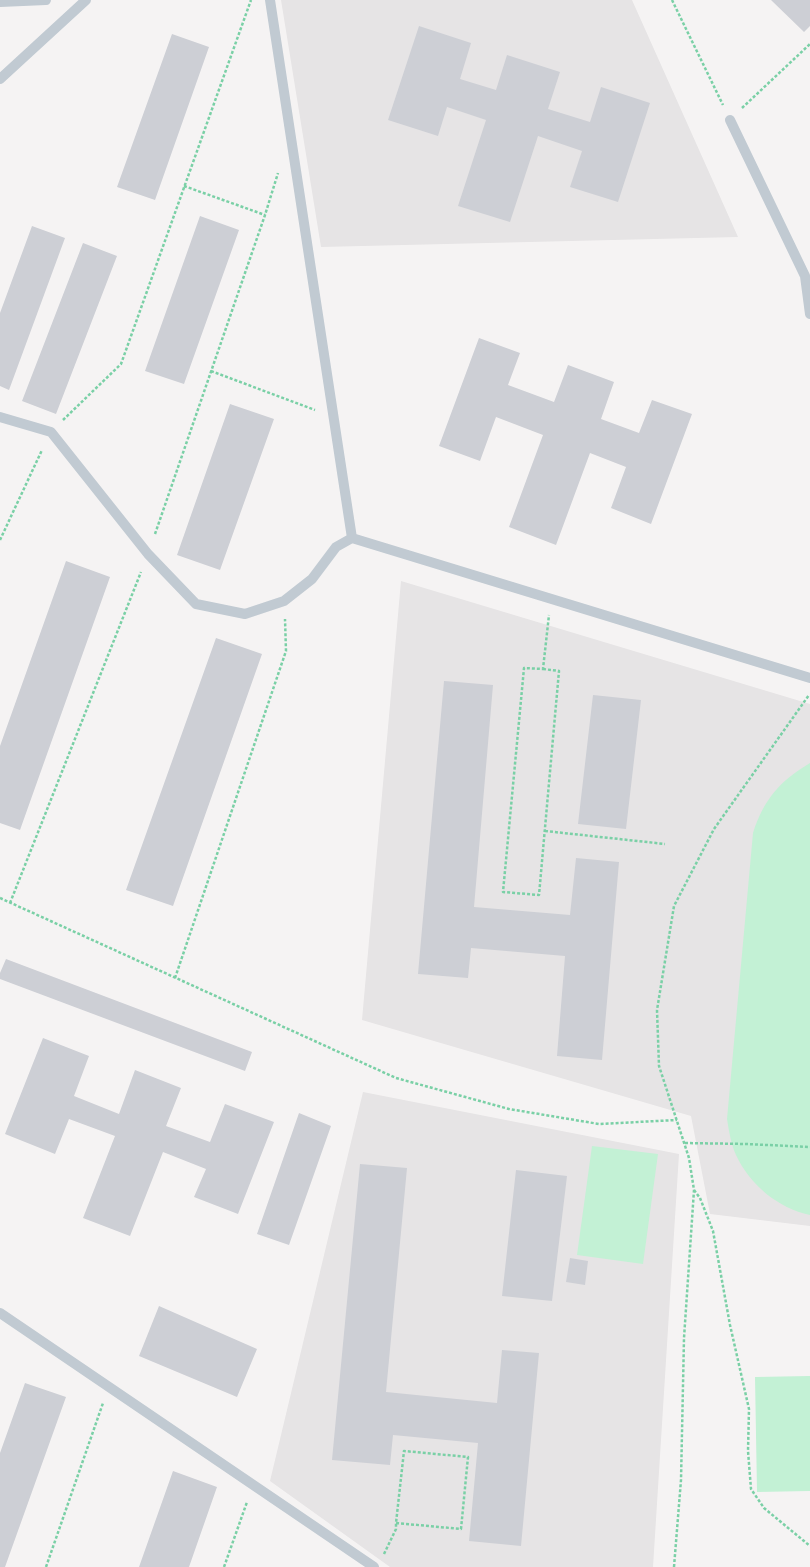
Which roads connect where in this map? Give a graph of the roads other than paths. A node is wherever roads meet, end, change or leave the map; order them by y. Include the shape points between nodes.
1 (46, 0) edge
2 (86, 0) edge
3 (270, 0) edge
4 (0, 2) edge
5 (0, 79) edge
6 (730, 120) road end
7 (810, 314) edge
8 (0, 417) edge
9 (352, 538) junction
10 (810, 678) edge
11 (0, 1313) edge
12 (377, 1564) edge

1 - 4 lane
2 - 5 lane
3 - 9 lane
6 - 7 lane via 805,276
8 - 9 lane via 51,432 148,554 196,604 245,614 284,601 312,579 336,547
9 - 10 lane
11 - 12 lane via 253,1485

